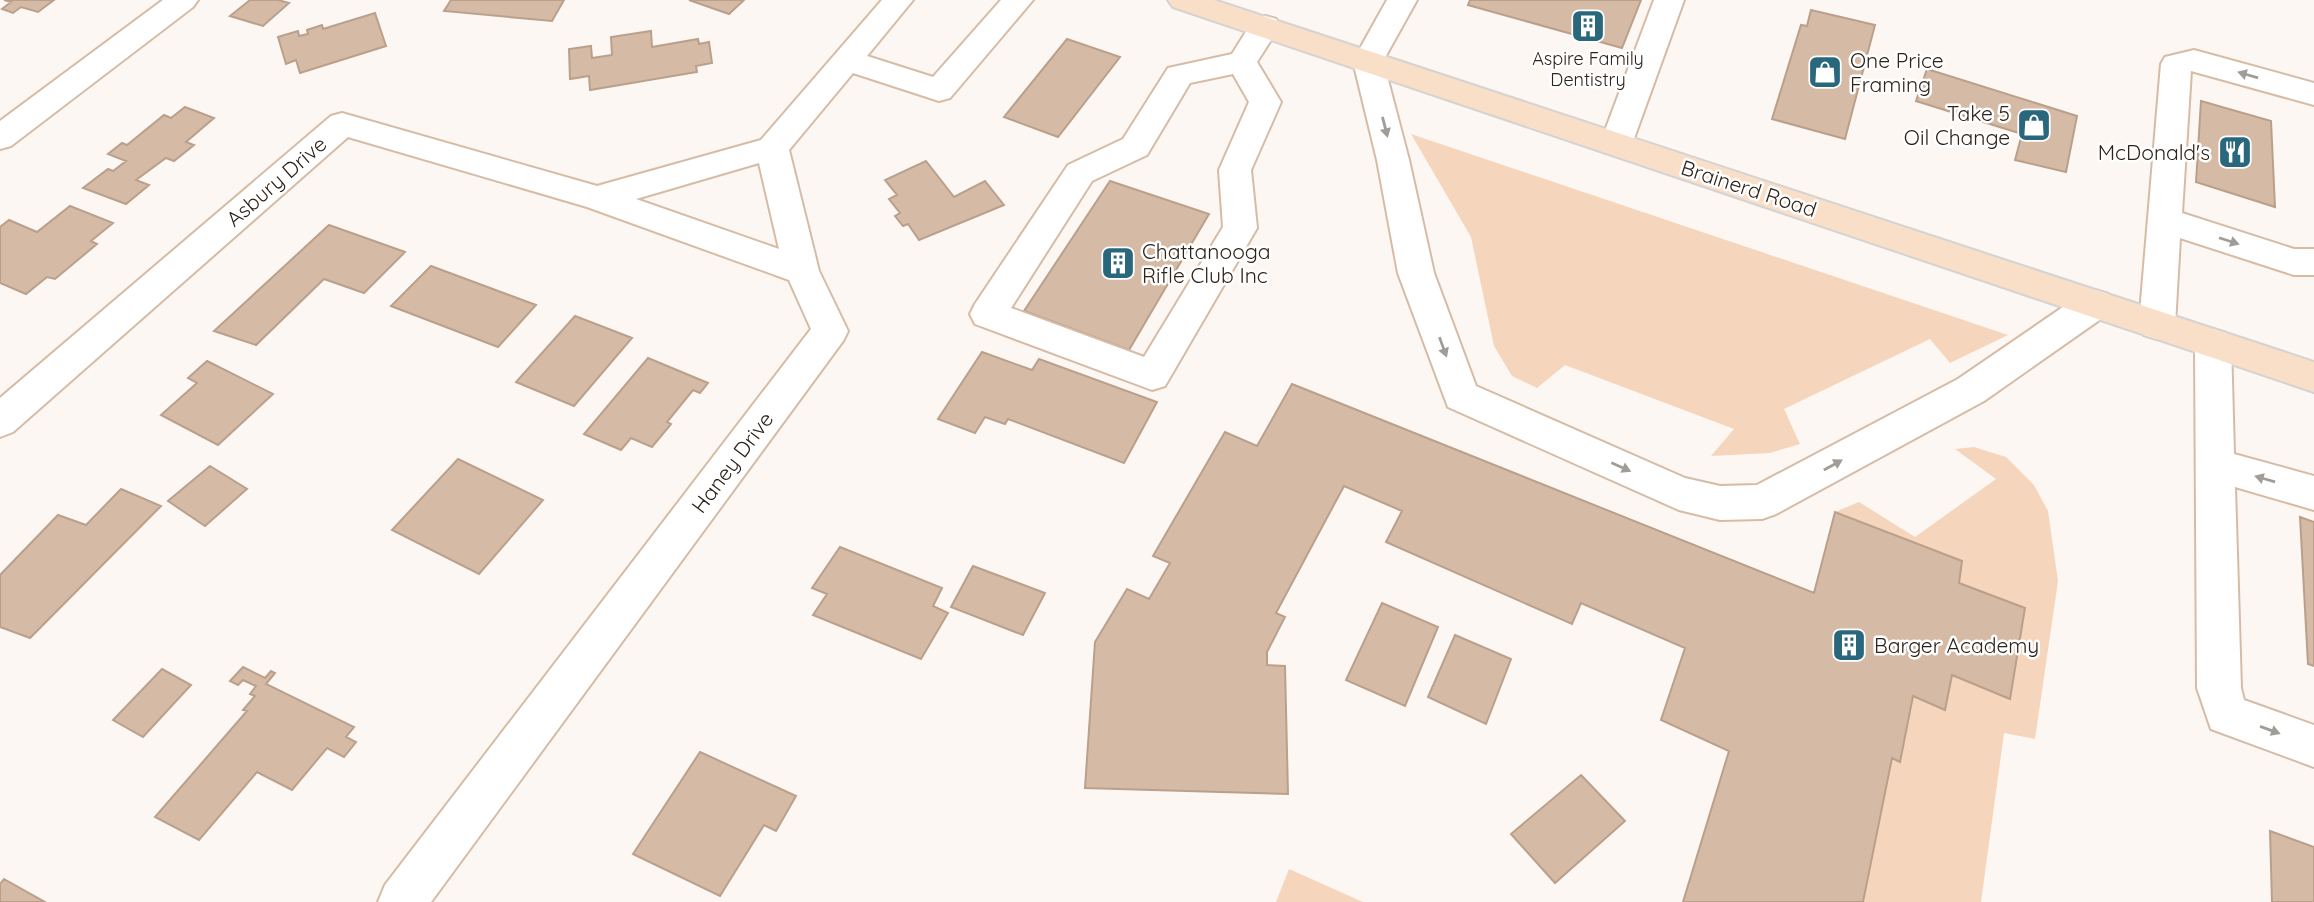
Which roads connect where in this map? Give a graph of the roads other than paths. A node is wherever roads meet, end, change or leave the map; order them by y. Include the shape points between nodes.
1 (183, 0) edge
2 (898, 0) edge
3 (1018, 0) edge
4 (1402, 0) edge
5 (1669, 0) edge
6 (1193, 1) edge
7 (1265, 26) junction
8 (847, 60) junction
9 (1368, 61) junction
10 (1242, 62) junction
11 (2314, 94) edge
12 (0, 138) edge
13 (1616, 144) junction
14 (772, 148) junction
15 (597, 198) junction
16 (2164, 220) junction
17 (2314, 262) edge
18 (802, 271) junction
19 (2095, 304) junction
20 (2157, 325) junction
21 (2213, 343) junction
22 (2314, 377) edge
23 (0, 421) edge
24 (2217, 465) junction
25 (2314, 493) edge
26 (2314, 746) edge
27 (402, 902) edge

1 - 12 street
2 - 8 street
3 - 8 street via 939,90
4 - 9 street
5 - 13 street
6 - 7 main road, Brainerd Road
7 - 9 main road, Brainerd Road
7 - 10 street
8 - 14 street
9 - 13 main road, Brainerd Road
9 -> 19 street via 1416,273 1461,396 1679,493 1720,503 1762,502 1971,390
10 - 10 street via 1179,75 1135,147 1080,173 988,314 1152,375 1240,228 1235,170 1265,102
11 -> 16 street via 2194,60 2176,64
13 - 19 main road, Brainerd Road
14 - 15 street
14 - 18 street, Haney Drive
15 - 18 street
15 - 23 street, Asbury Drive via 342,124
16 -> 17 street via 2294,262
16 - 20 street
18 - 27 street, Haney Drive via 830,331
19 - 20 main road, Brainerd Road
20 - 21 main road, Brainerd Road
21 - 22 main road, Brainerd Road
21 - 24 street
25 -> 24 street
24 -> 26 street via 2219,688 2226,714

